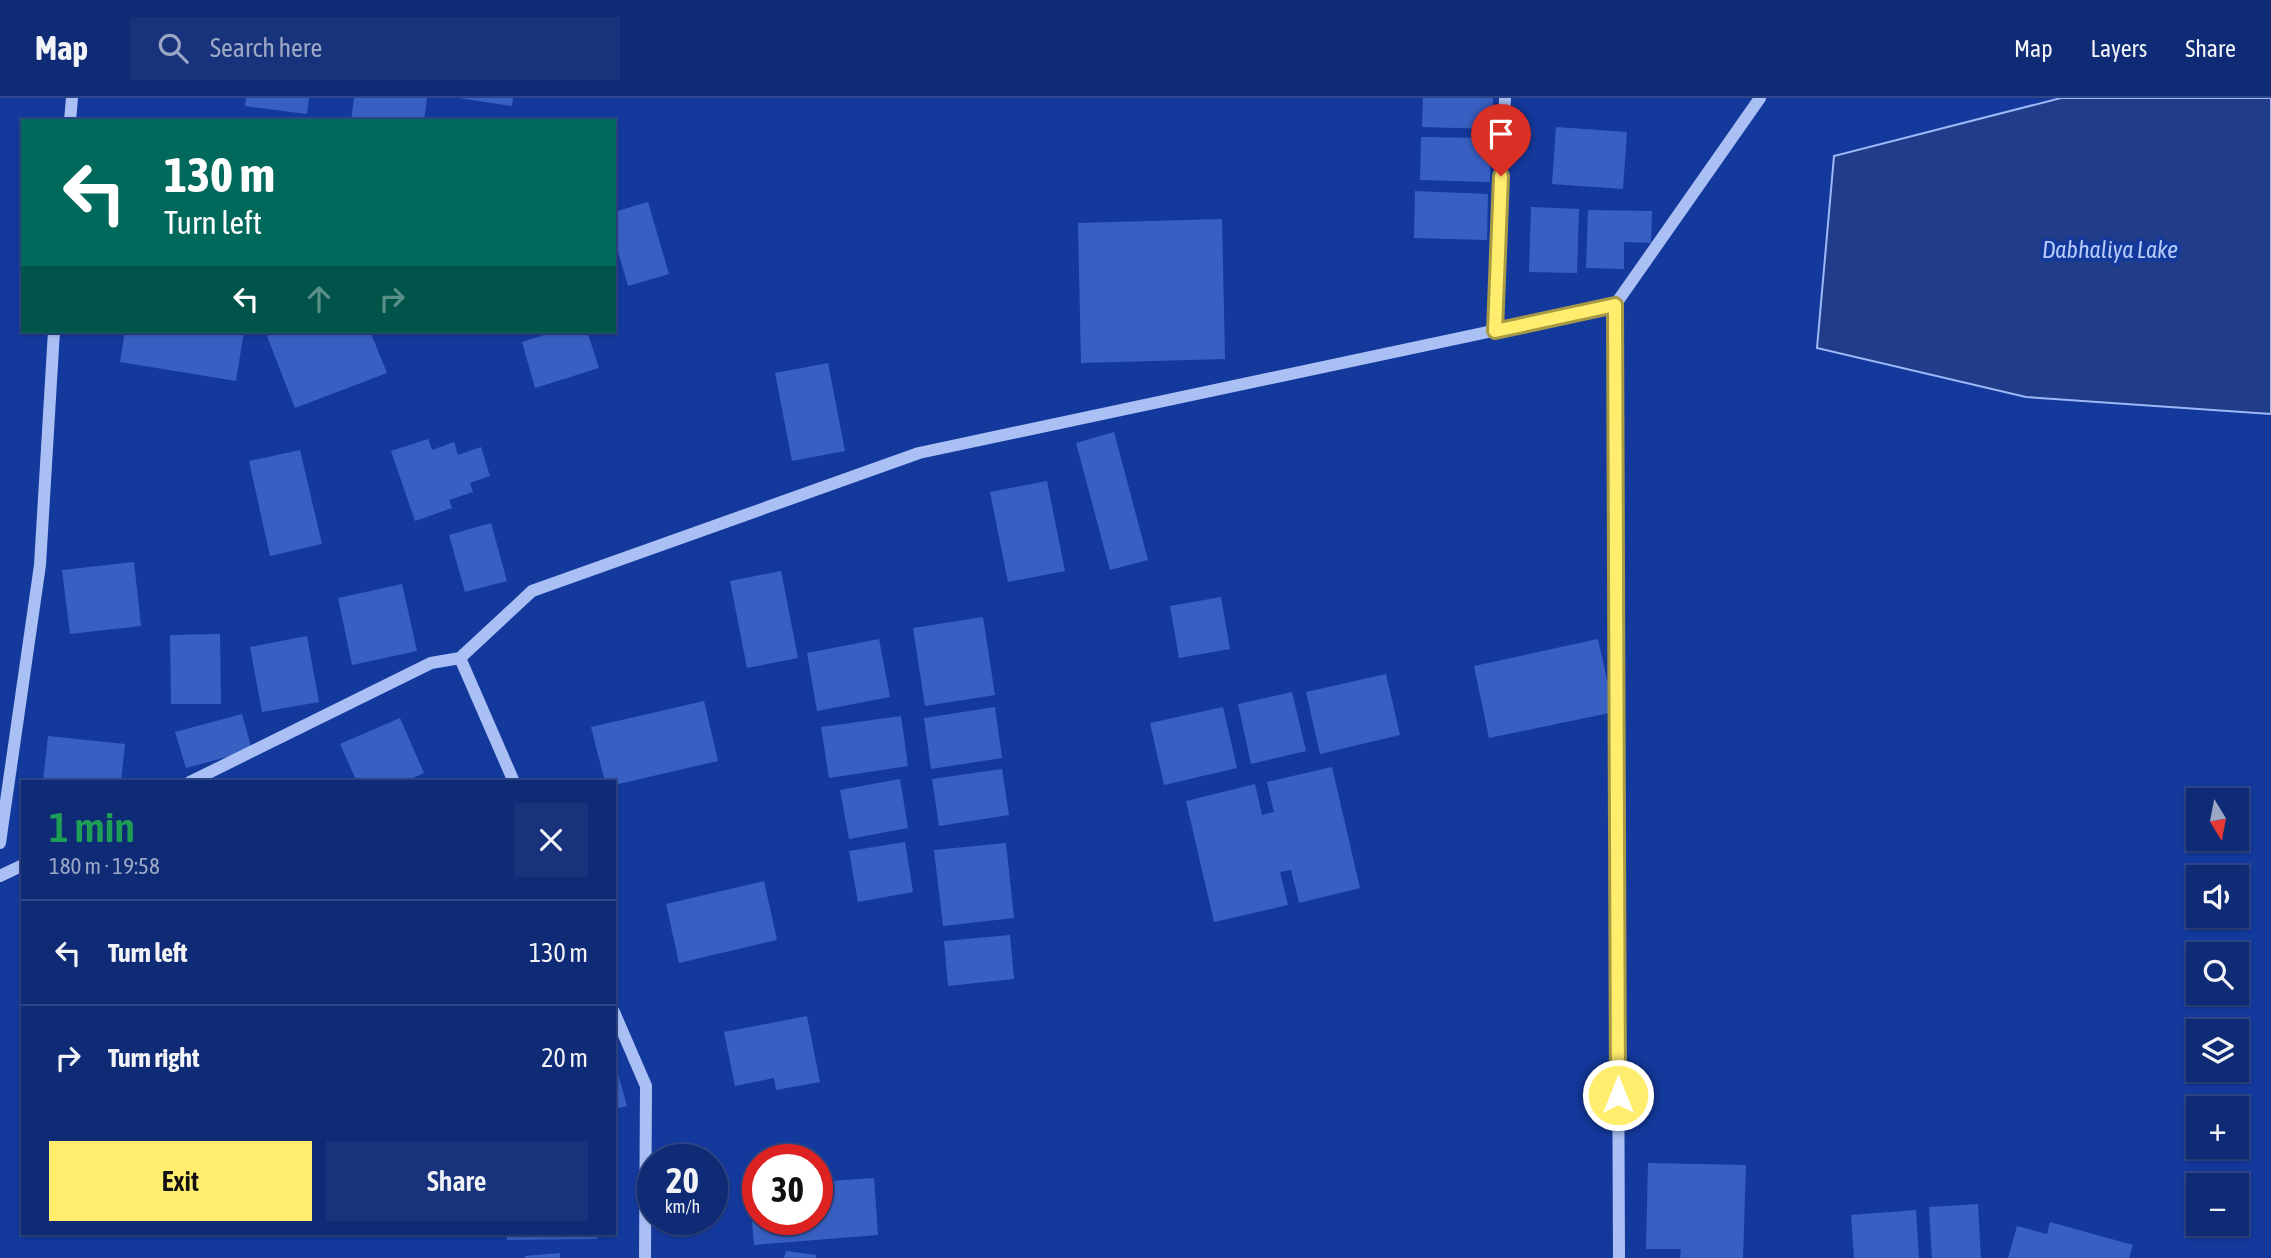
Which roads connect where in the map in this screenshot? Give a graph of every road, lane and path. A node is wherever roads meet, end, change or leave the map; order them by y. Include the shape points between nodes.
1 (72, 98) edge
2 (1505, 98) edge
3 (1760, 98) edge
4 (70, 119) edge
5 (1615, 305) junction
6 (1495, 331) junction
7 (54, 333) edge
8 (460, 658) junction
9 (194, 780) edge
10 (513, 780) edge
11 (0, 843) edge
12 (21, 866) edge
13 (0, 876) edge
14 (616, 1017) edge
15 (645, 1258) edge
16 (1619, 1258) edge

1 - 4 street
2 - 6 street
3 - 5 street
5 - 6 street
5 - 16 street
6 - 8 street via 919,453 532,591
7 - 11 street via 40,565
8 - 9 street via 431,663
8 - 10 street
12 - 13 street
14 - 15 street via 646,1086

